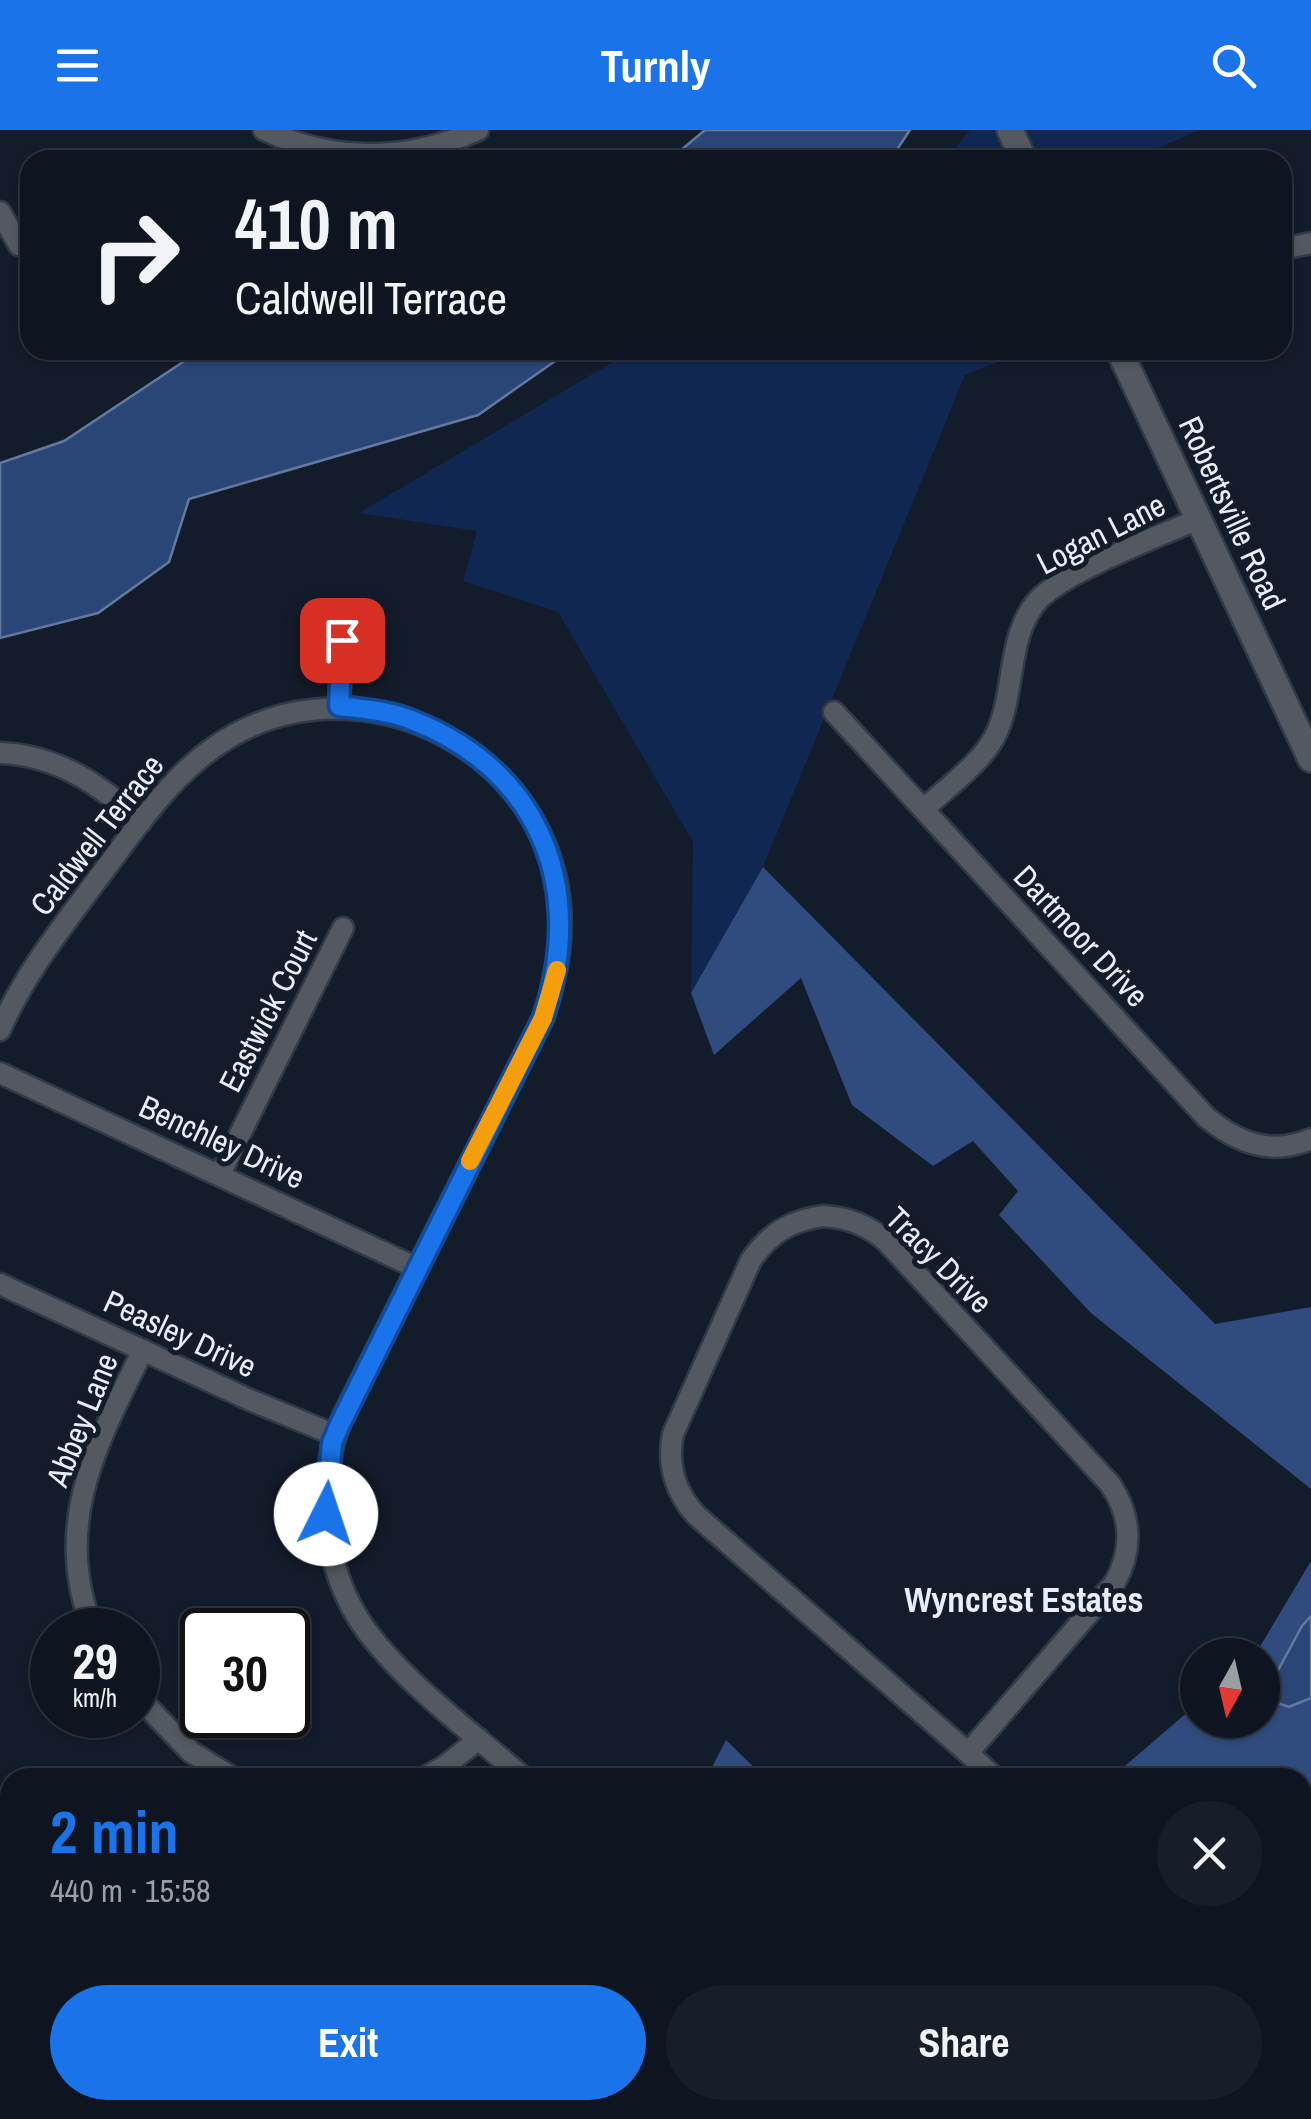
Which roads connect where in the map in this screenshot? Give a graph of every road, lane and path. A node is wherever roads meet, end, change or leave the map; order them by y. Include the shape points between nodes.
1 (264, 130) edge
2 (478, 130) edge
3 (325, 150) edge
4 (410, 150) edge
5 (0, 212) edge
6 (19, 246) dead end
7 (1124, 360) edge
8 (1198, 519) junction
9 (342, 640) dead end
10 (339, 706) junction
11 (834, 712) dead end
12 (0, 753) edge
13 (1311, 759) edge
14 (924, 809) junction
15 (141, 822) junction
16 (343, 928) dead end
17 (0, 1030) edge
18 (0, 1073) edge
19 (1311, 1139) edge
20 (220, 1174) junction
21 (417, 1268) junction
22 (0, 1284) edge
23 (143, 1350) junction
24 (335, 1436) junction
25 (88, 1608) edge
26 (160, 1719) edge
27 (480, 1739) junction
28 (968, 1752) junction
29 (217, 1768) edge
30 (441, 1768) edge
31 (513, 1768) edge
32 (985, 1768) edge

1 - 3 street
2 - 4 street
5 - 6 street
7 - 8 street, Robertsville Road
8 - 13 street, Robertsville Road
8 - 14 street, Logan Lane via 1069,578 1040,599 1024,624 994,740
9 - 10 street
10 - 15 street, Caldwell Terrace via 286,714 234,734 193,762
10 - 21 street, Caldwell Terrace via 415,721 484,762 534,824 559,898 559,958 543,1018
11 - 14 street, Dartmoor Drive
12 - 15 street via 86,778
14 - 19 street, Dartmoor Drive via 1206,1117 1254,1145
15 - 17 street, Caldwell Terrace via 36,961
16 - 20 street, Eastwick Court
18 - 20 street, Benchley Drive
20 - 21 street, Benchley Drive
21 - 24 street, Caldwell Terrace
22 - 23 street, Peasley Drive
23 - 24 street, Peasley Drive
23 - 25 street, Abbey Lane via 80,1498 77,1566
24 - 27 street, Caldwell Terrace via 326,1514 335,1566 351,1604 395,1664
26 - 29 street
27 - 30 street
27 - 31 street
28 - 28 street, Tracy Drive via 697,1516 674,1476 673,1434 752,1260 770,1237 806,1218 846,1218 872,1228 1110,1484 1123,1507 1127,1552 1114,1584
28 - 32 street, Tracy Drive

